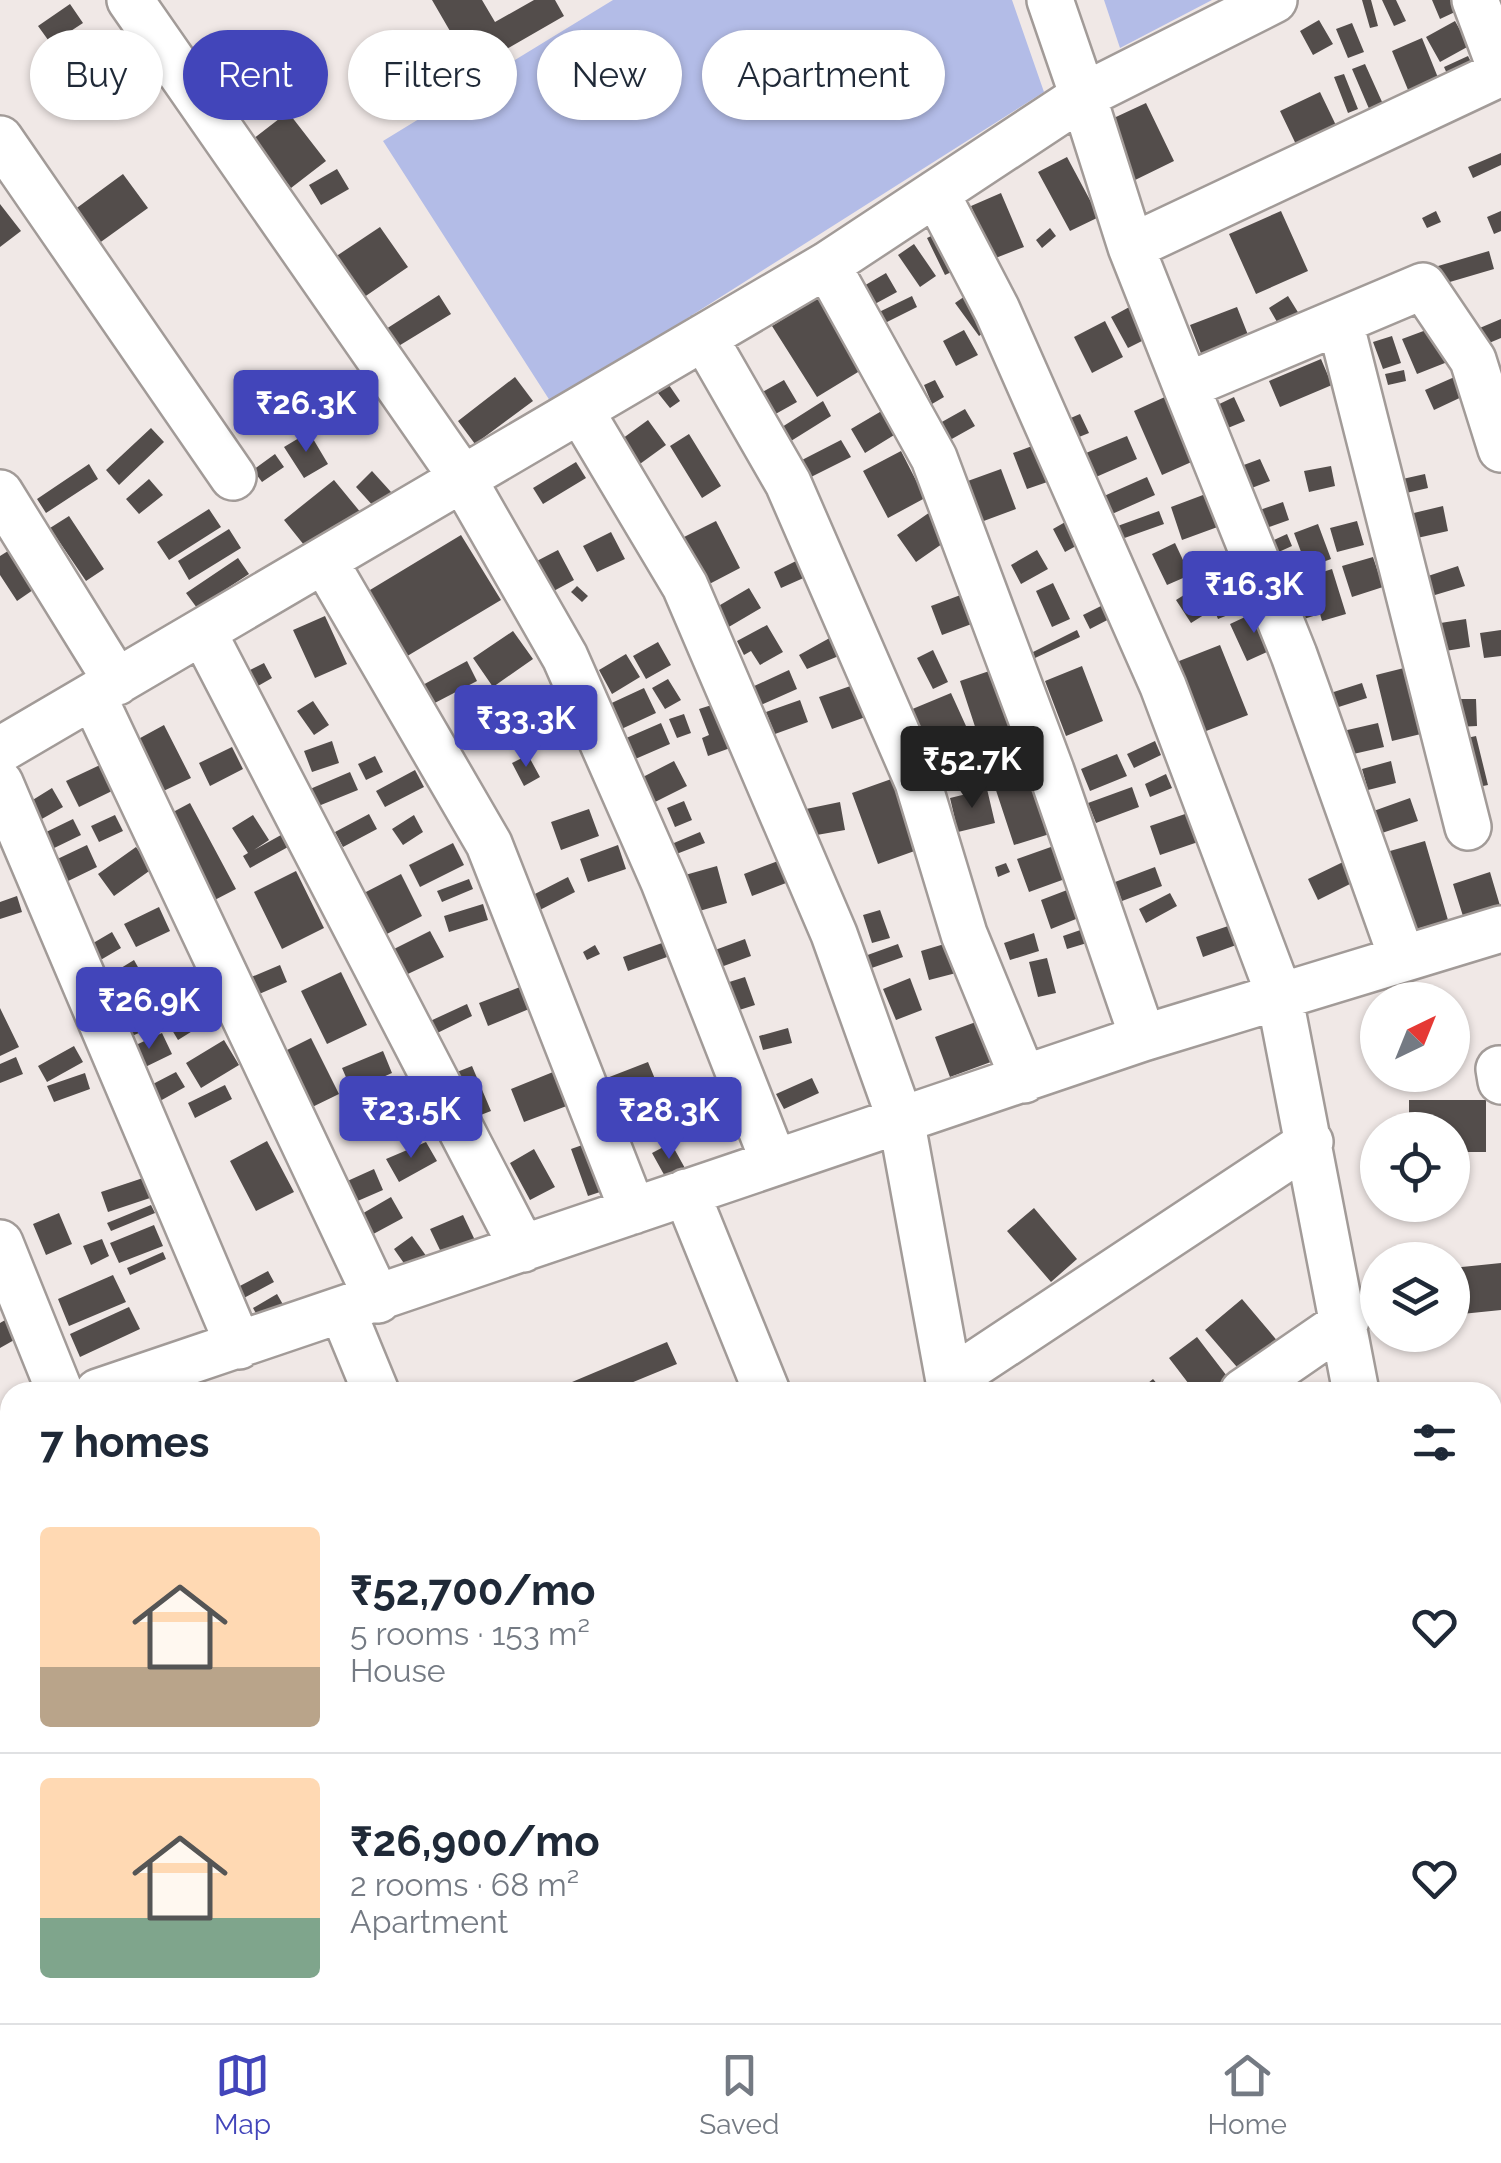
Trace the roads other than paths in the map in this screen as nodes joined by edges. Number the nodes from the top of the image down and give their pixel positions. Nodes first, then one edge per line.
1 (130, 0) edge
2 (1050, 0) edge
3 (1274, 0) edge
4 (1476, 0) edge
5 (1501, 71) edge
6 (1083, 96) junction
7 (0, 139) edge
8 (936, 193) junction
9 (1131, 247) junction
10 (827, 265) junction
11 (1340, 322) junction
12 (704, 336) junction
13 (1186, 386) junction
14 (580, 410) junction
15 (1501, 450) edge
16 (233, 477) dead end
17 (463, 478) junction
18 (2, 501) edge
19 (324, 560) junction
20 (203, 632) junction
21 (105, 689) junction
22 (0, 750) edge
23 (0, 783) edge
24 (1468, 827) dead end
25 (1501, 928) edge
26 (1402, 958) junction
27 (1279, 994) junction
28 (1143, 1038) junction
29 (1024, 1080) junction
30 (902, 1124) junction
31 (1310, 1142) junction
32 (774, 1162) junction
33 (686, 1192) junction
34 (634, 1211) junction
35 (0, 1243) edge
36 (523, 1250) junction
37 (360, 1306) junction
38 (1346, 1321) junction
39 (239, 1346) junction
40 (56, 1382) edge
41 (129, 1382) edge
42 (374, 1382) edge
43 (763, 1382) edge
44 (952, 1382) edge
45 (960, 1382) edge
46 (1258, 1382) edge
47 (1355, 1382) edge

1 - 17 street
2 - 6 street
3 - 6 street
4 - 5 street
5 - 9 street
6 - 8 street
6 - 9 street
7 - 16 street
8 - 10 street
8 - 27 street
9 - 13 street
10 - 12 street
10 - 28 street
11 - 13 street
11 - 15 street
11 - 24 street
12 - 14 street
12 - 29 street
13 - 26 street
14 - 17 street
14 - 30 street
17 - 19 street
17 - 32 street
18 - 21 street
19 - 20 street
19 - 34 street
20 - 21 street
20 - 36 street
21 - 22 street
21 - 37 street
23 - 39 street
25 - 26 street
26 - 27 street
27 - 28 street
27 - 31 street
28 - 29 street
29 - 30 street
30 - 32 street
30 - 44 street
31 - 38 street
31 - 45 street
32 - 33 street
33 - 34 street
33 - 43 street
34 - 36 street
35 - 40 street
36 - 37 street
37 - 39 street
37 - 42 street
38 - 46 street
38 - 47 street
39 - 41 street

